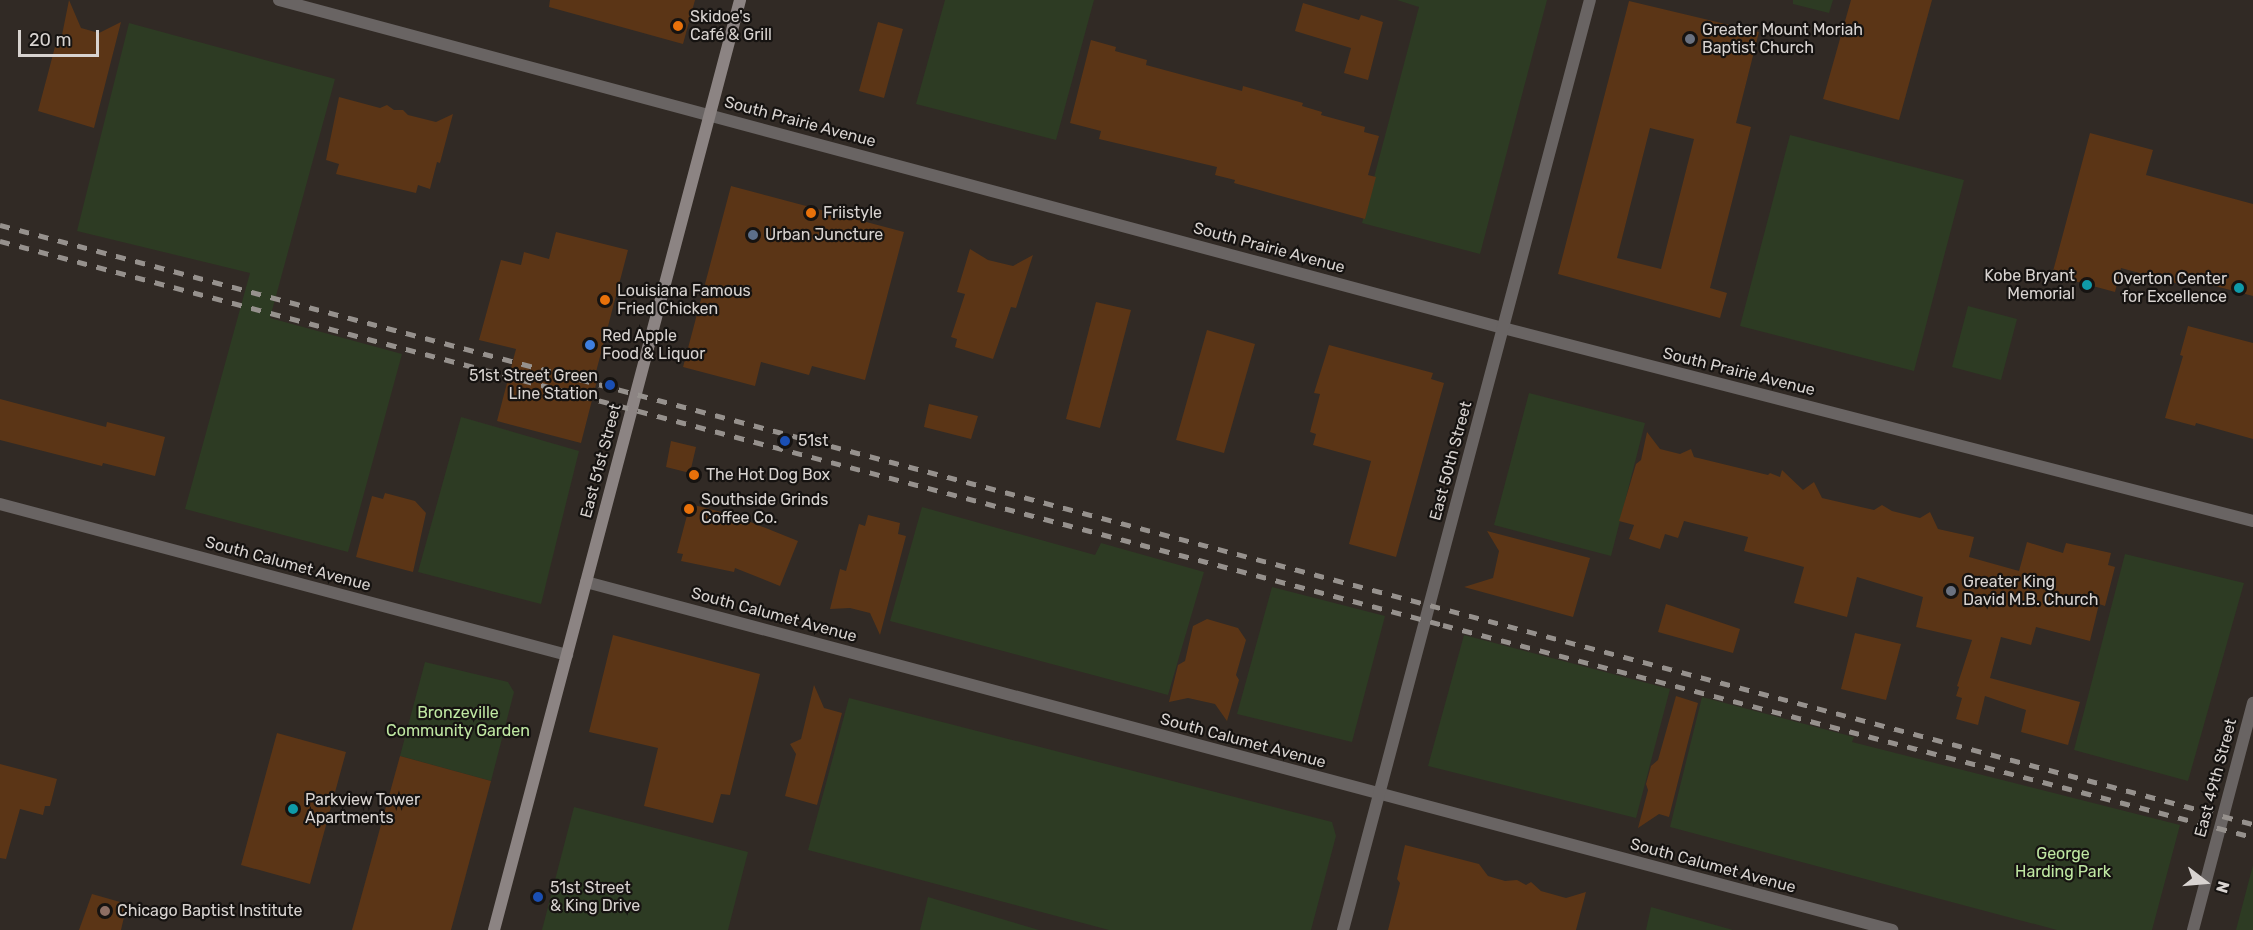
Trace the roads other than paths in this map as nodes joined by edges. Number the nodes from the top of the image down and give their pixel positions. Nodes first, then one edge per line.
1 (279, 0) edge
2 (740, 0) edge
3 (1590, 0) edge
4 (710, 115) junction
5 (1503, 328) junction
6 (0, 504) edge
7 (2253, 521) edge
8 (586, 582) junction
9 (567, 655) junction
10 (2253, 704) edge
11 (1379, 795) junction
12 (494, 930) edge
13 (1343, 930) edge
14 (1892, 930) edge
15 (2193, 930) edge

1 - 4 street, South Prairie Avenue
2 - 4 main road, East 51st Street
3 - 5 street, East 50th Street
4 - 5 street, South Prairie Avenue
4 - 8 main road, East 51st Street
5 - 7 street, South Prairie Avenue
5 - 11 street, East 50th Street
6 - 9 street, South Calumet Avenue
8 - 9 main road, East 51st Street
8 - 11 street, South Calumet Avenue
9 - 12 main road, East 51st Street
10 - 15 street, East 49th Street
11 - 13 street, East 50th Street
11 - 14 street, South Calumet Avenue

